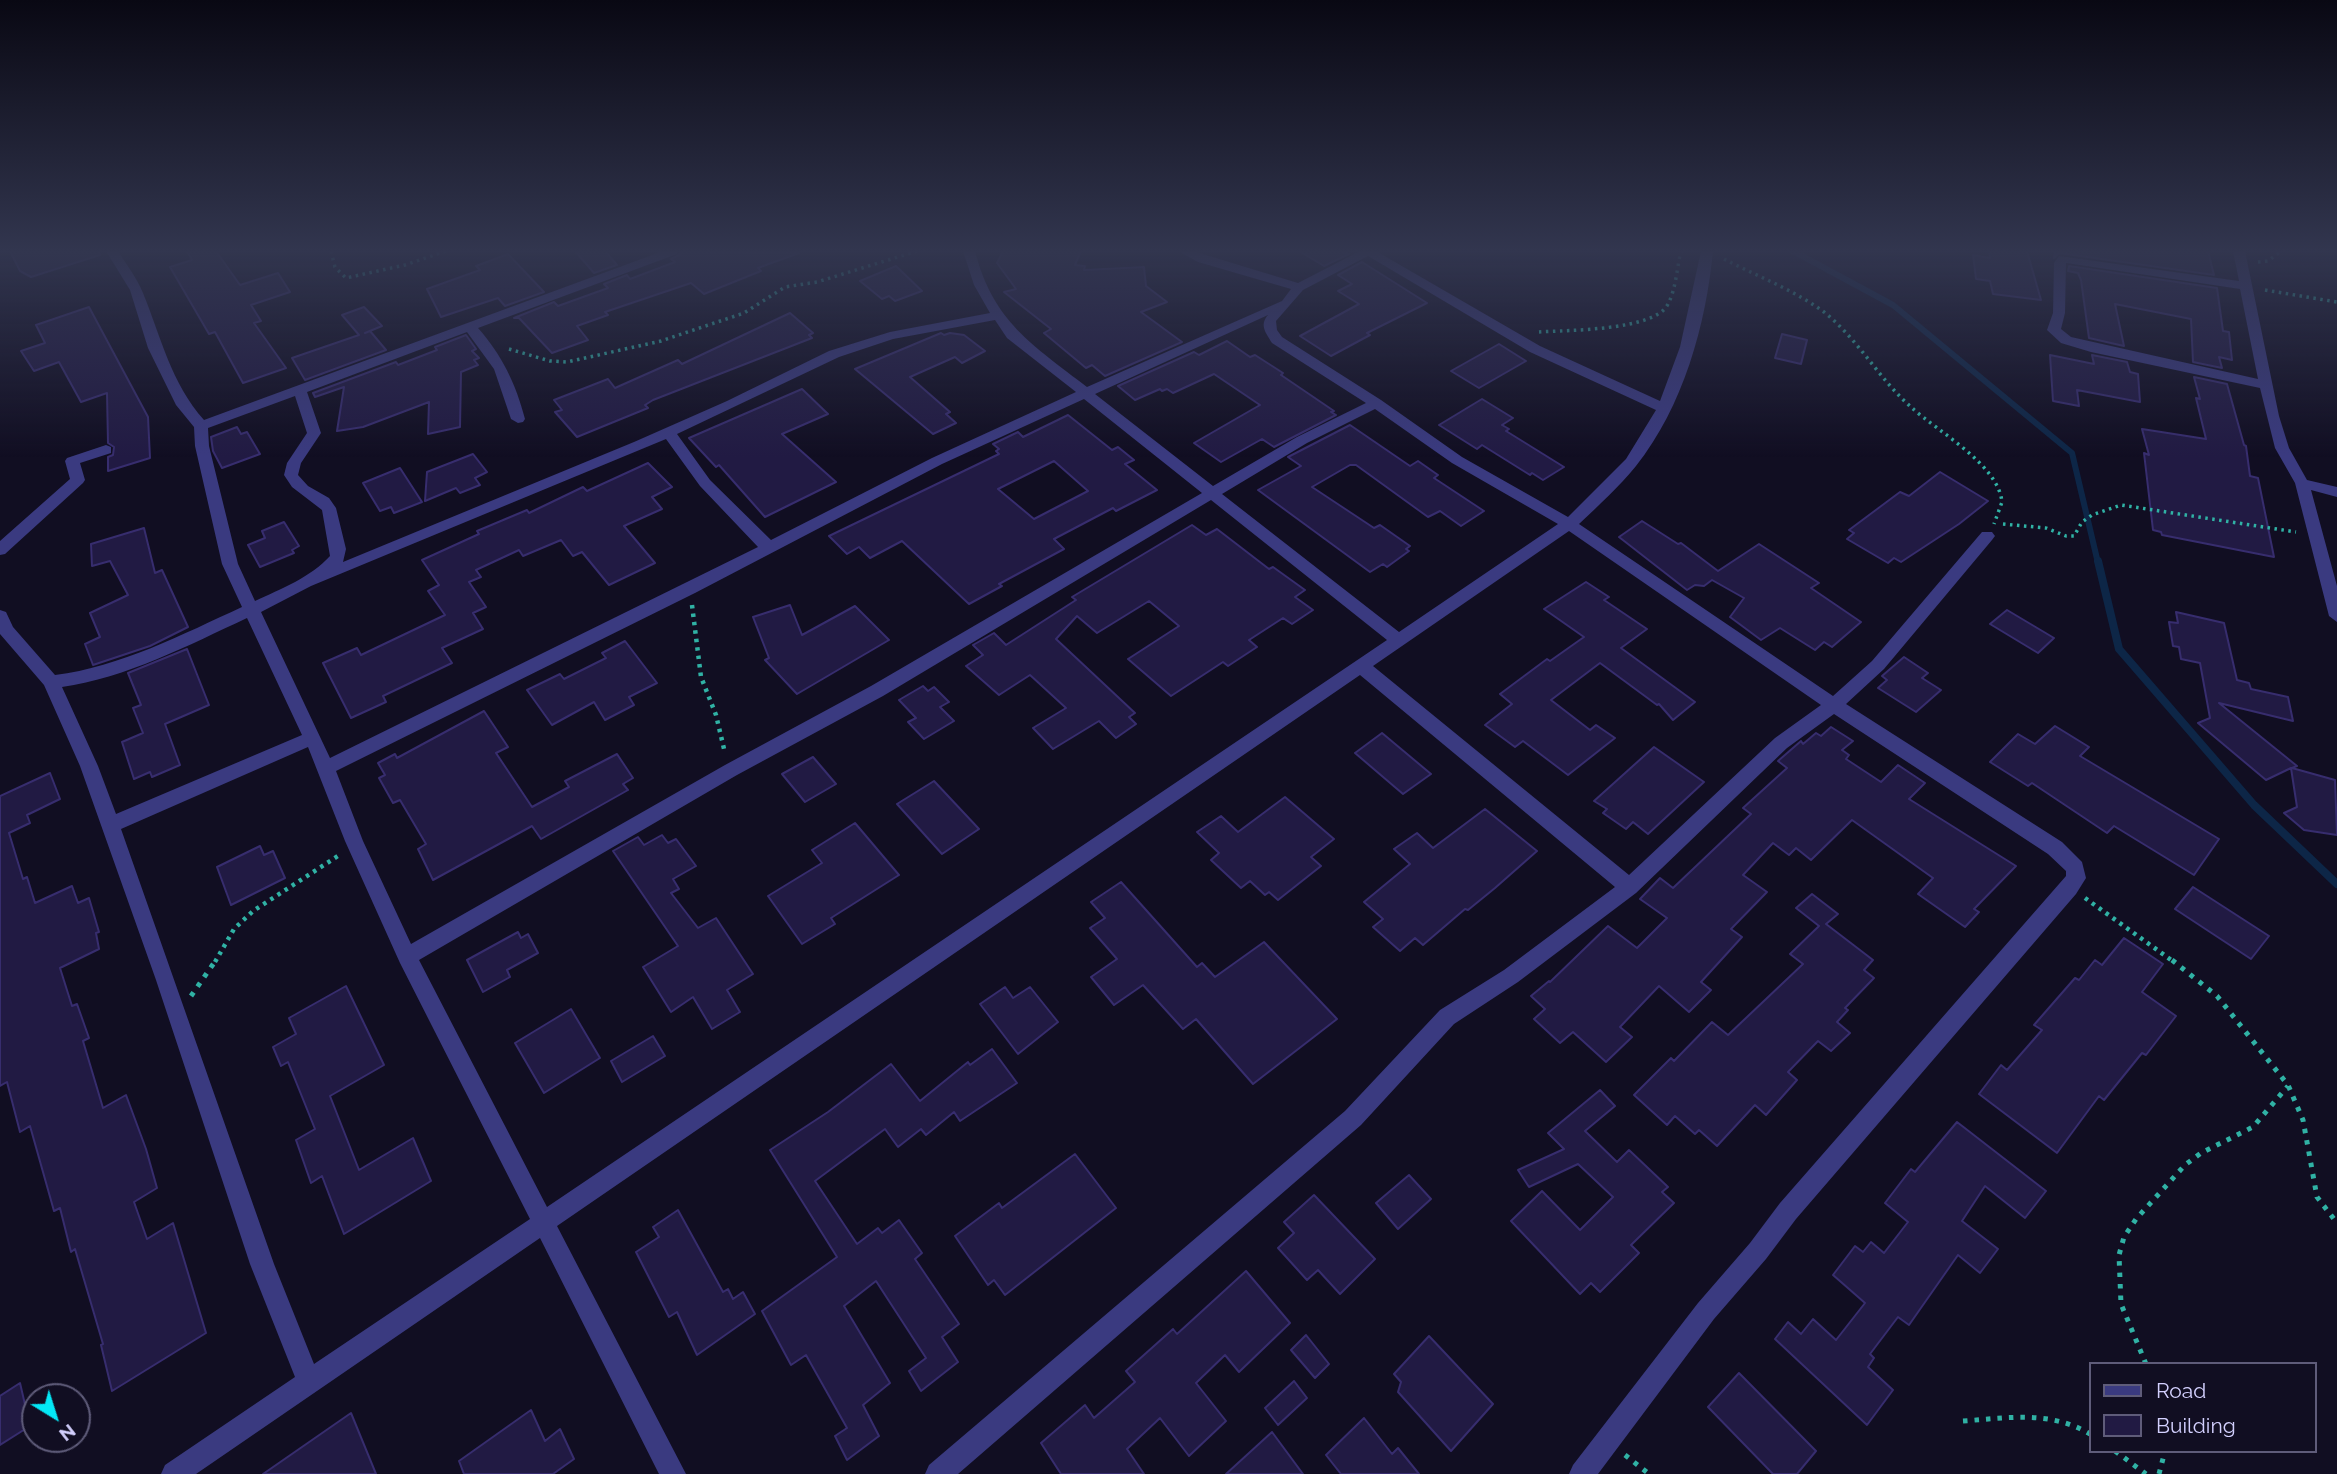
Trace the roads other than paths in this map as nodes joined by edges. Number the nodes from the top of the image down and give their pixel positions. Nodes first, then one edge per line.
1 (147, 320) edge
2 (489, 320) edge
3 (977, 320) edge
4 (1000, 320) edge
5 (1239, 320) edge
6 (1270, 320) edge
7 (1485, 320) edge
8 (1695, 320) edge
9 (2057, 320) edge
10 (2252, 320) edge
11 (470, 327) junction
12 (2265, 385) junction
13 (299, 389) junction
14 (1084, 394) junction
15 (1376, 403) junction
16 (1663, 408) junction
17 (518, 419) dead end
18 (201, 426) junction
19 (668, 432) junction
20 (106, 450) dead end
21 (2302, 483) junction
22 (1212, 492) junction
23 (2337, 492) edge
24 (1569, 524) junction
25 (1991, 530) road end
26 (768, 547) junction
27 (0, 550) edge
28 (312, 581) junction
29 (251, 609) junction
30 (2337, 616) edge
31 (2, 627) edge
32 (1399, 641) junction
33 (1361, 666) junction
34 (51, 682) junction
35 (1835, 704) junction
36 (312, 738) junction
37 (326, 768) junction
38 (110, 825) junction
39 (1629, 887) junction
40 (407, 957) junction
41 (543, 1224) junction
42 (309, 1382) junction
43 (174, 1474) edge
44 (673, 1474) edge
45 (938, 1474) edge
46 (1582, 1474) edge

1 - 18 street
2 - 11 street
3 - 19 street
4 - 14 street
5 - 14 street
6 - 15 street
7 - 16 street
8 - 16 street
9 - 12 street
10 - 12 street
11 - 13 street
11 - 17 street
12 - 21 street
13 - 18 street
13 - 28 street
14 - 22 street
14 - 26 street
15 - 22 street
15 - 24 street
16 - 24 street
18 - 29 street
19 - 26 street
19 - 28 street
20 - 27 street
21 - 23 street
21 - 30 street
22 - 32 street
22 - 40 street
24 - 32 street
24 - 35 street
25 - 35 street
26 - 37 street
28 - 29 street
29 - 34 street
29 - 36 street
31 - 34 street
32 - 33 street
33 - 39 street
33 - 41 street
34 - 38 street
35 - 39 street
35 - 46 street
36 - 37 street
36 - 38 street
37 - 40 street
38 - 42 street
39 - 45 street
40 - 41 street
41 - 42 street
41 - 44 street
42 - 43 street

